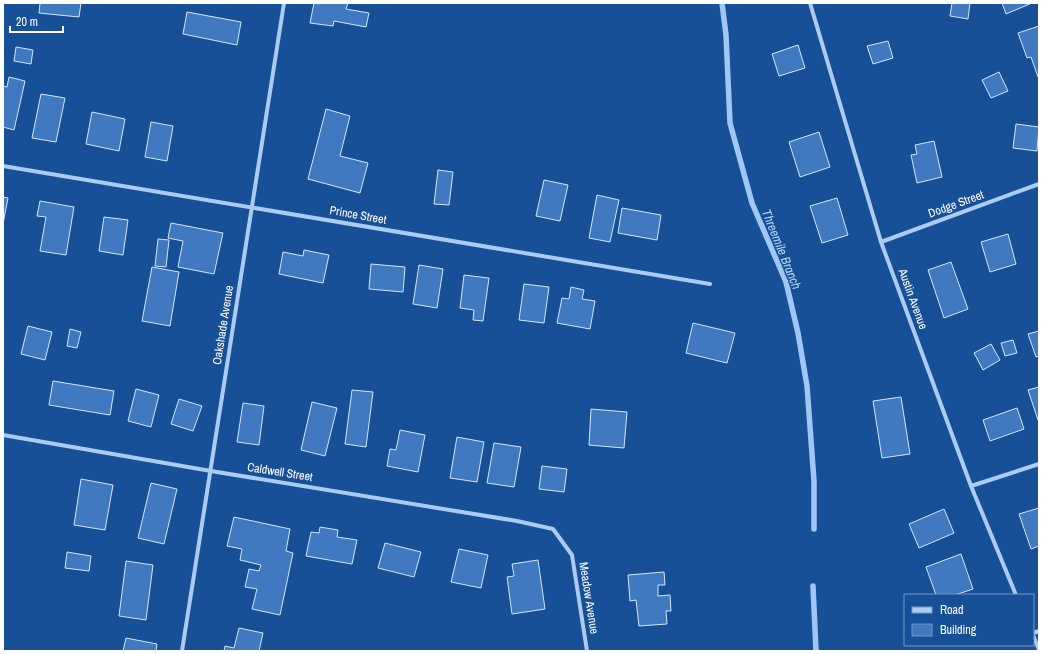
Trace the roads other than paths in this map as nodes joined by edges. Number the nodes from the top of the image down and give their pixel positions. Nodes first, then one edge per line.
1 (284, 3) edge
2 (810, 3) edge
3 (3, 166) edge
4 (1039, 184) edge
5 (252, 207) junction
6 (881, 242) junction
7 (710, 284) dead end
8 (3, 435) edge
9 (1039, 464) edge
10 (210, 471) junction
11 (971, 486) junction
12 (553, 529) joint
13 (1016, 594) edge
14 (1034, 637) edge
15 (1039, 650) edge
16 (182, 651) edge
17 (587, 651) edge

1 - 5 street, Oakshade Avenue
2 - 6 street, Austin Avenue
3 - 5 street, Prince Street
4 - 6 street, Dodge Street
5 - 7 street, Prince Street
5 - 10 street, Oakshade Avenue
6 - 11 street, Austin Avenue
8 - 10 street, Caldwell Street
9 - 11 street
10 - 12 street, Caldwell Street
10 - 16 street, Oakshade Avenue
11 - 13 street, Austin Avenue
12 - 17 street, Meadow Avenue
14 - 15 street

